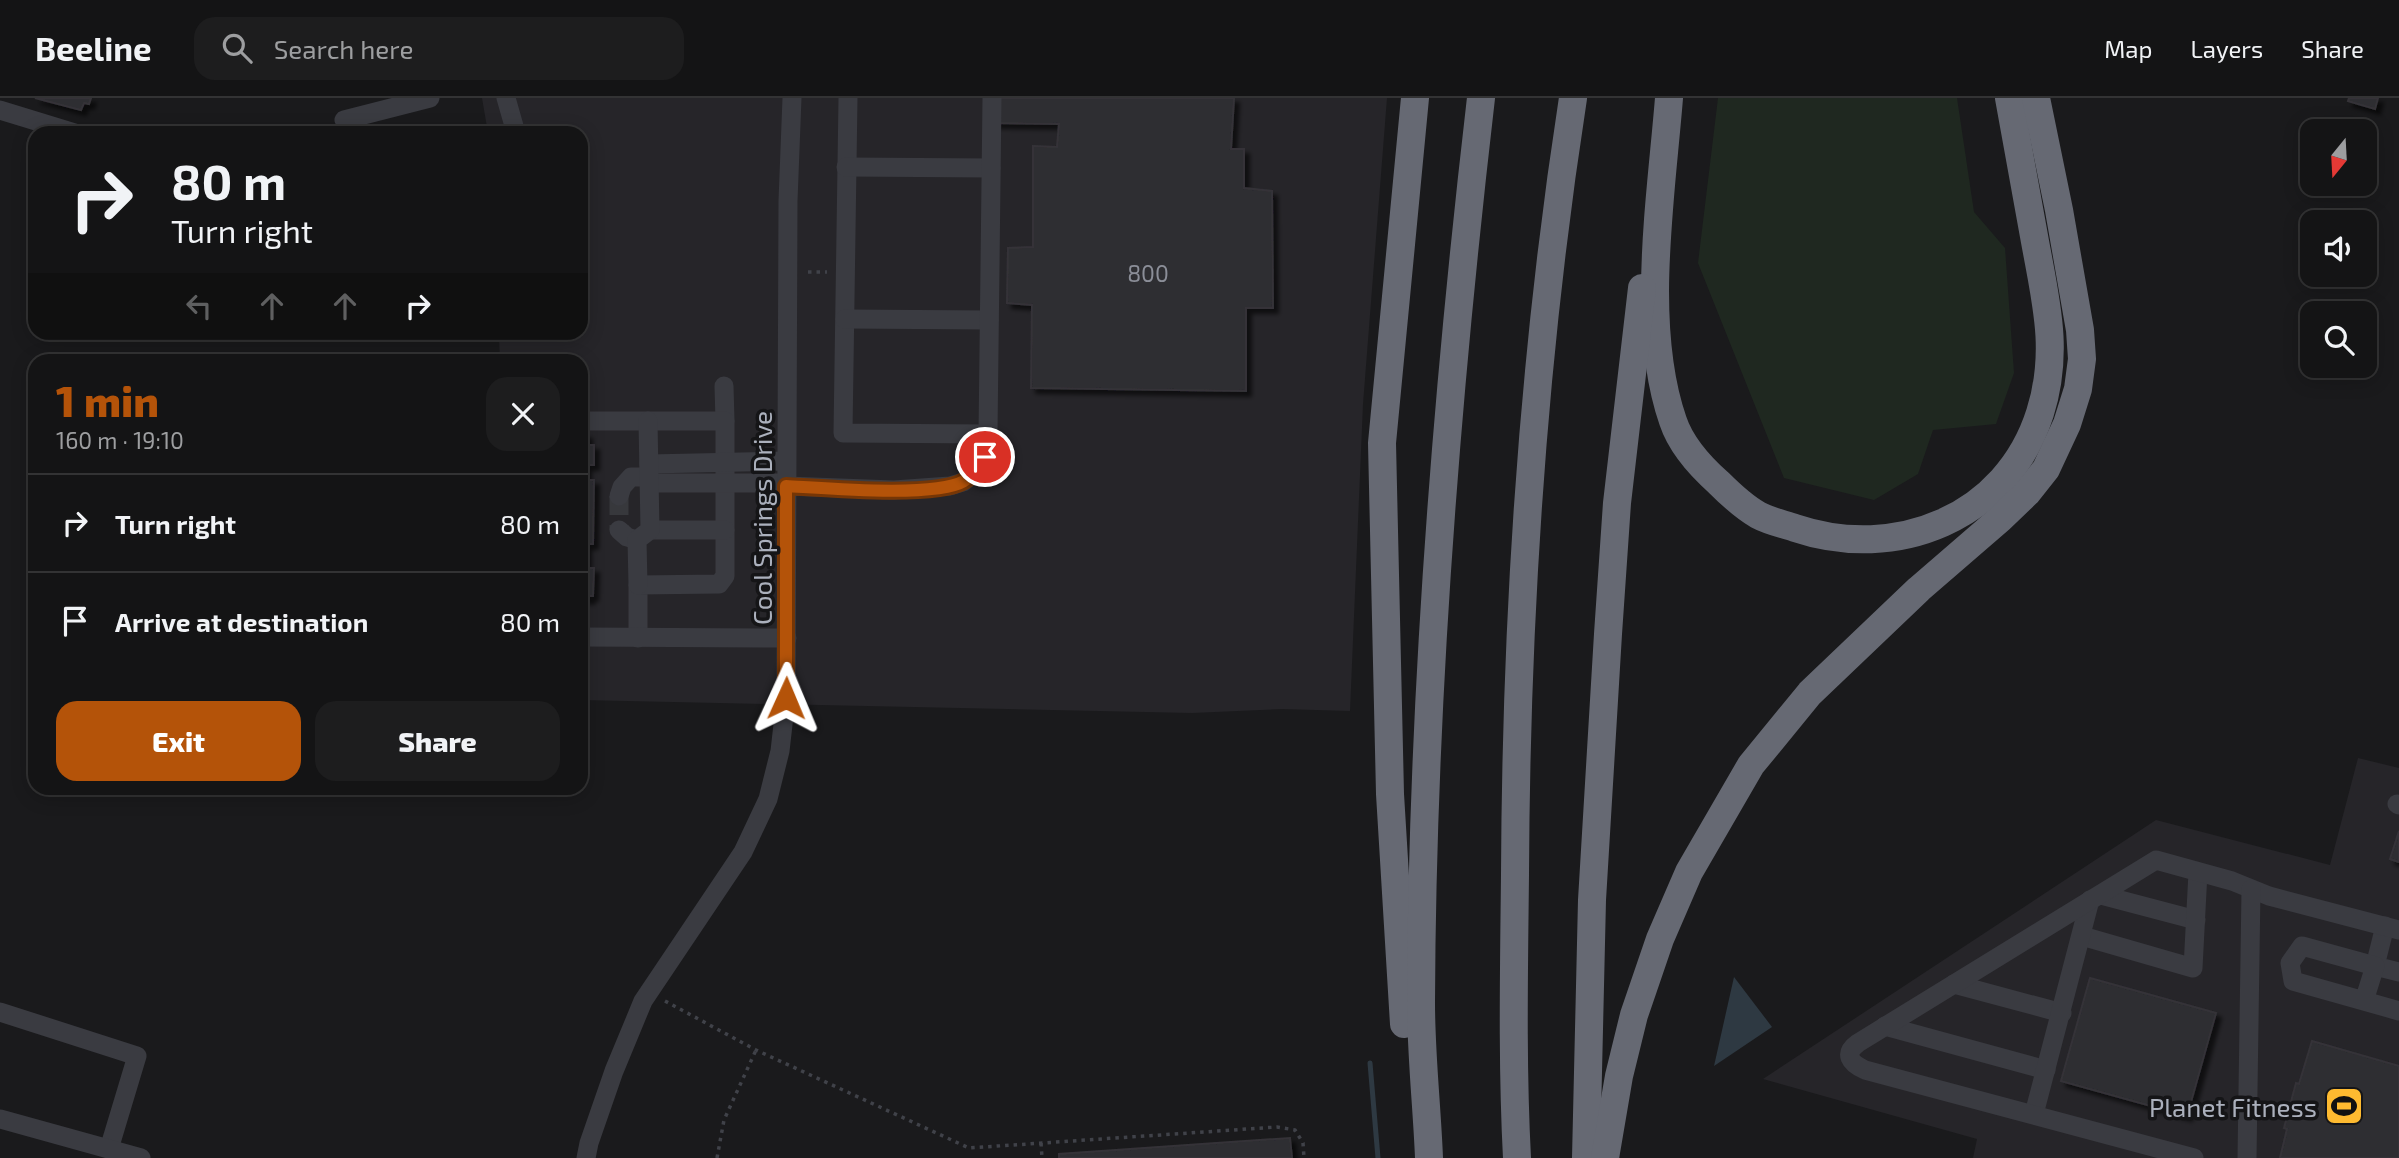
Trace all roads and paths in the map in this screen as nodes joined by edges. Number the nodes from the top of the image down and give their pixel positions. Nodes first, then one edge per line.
1 (430, 98) edge
2 (506, 98) edge
3 (776, 98) edge
4 (792, 98) edge
5 (848, 98) edge
6 (992, 98) edge
7 (1415, 98) edge
8 (1481, 98) edge
9 (1573, 98) edge
10 (1668, 98) edge
11 (2009, 98) edge
12 (2036, 98) edge
13 (0, 110) edge
14 (344, 120) dead end
15 (52, 126) edge
16 (514, 126) edge
17 (790, 143) junction
18 (846, 167) junction
19 (992, 168) junction
20 (808, 272) dead end
21 (833, 272) dead end
22 (845, 319) junction
23 (989, 320) junction
24 (724, 386) dead end
25 (588, 421) edge
26 (648, 421) junction
27 (724, 421) junction
28 (988, 434) junction
29 (786, 461) junction
30 (725, 473) junction
31 (649, 475) junction
32 (786, 484) junction
33 (619, 496) dead end
34 (619, 530) dead end
35 (725, 530) junction
36 (643, 535) junction
37 (638, 585) junction
38 (588, 637) edge
39 (638, 638) junction
40 (787, 638) junction
41 (2198, 872) junction
42 (2251, 889) junction
43 (2095, 897) junction
44 (2196, 920) junction
45 (2392, 928) edge
46 (2082, 936) junction
47 (2375, 966) junction
48 (2399, 972) edge
49 (1954, 984) junction
50 (649, 993) junction
51 (2364, 1001) junction
52 (2399, 1011) edge
53 (0, 1012) edge
54 (2062, 1013) junction
55 (1885, 1026) junction
56 (755, 1050) junction
57 (2046, 1070) junction
58 (2034, 1114) junction
59 (0, 1119) edge
60 (1041, 1143) junction
61 (109, 1149) junction
62 (584, 1153) edge
63 (141, 1158) edge
64 (717, 1158) edge
65 (1042, 1158) edge
66 (1304, 1158) edge
67 (1413, 1158) edge
68 (1429, 1158) edge
69 (1517, 1158) edge
70 (1586, 1158) edge
71 (1605, 1158) edge
72 (2194, 1158) edge
73 (2247, 1158) edge

1 - 14 street
2 - 16 street
3 - 17 street
4 - 17 street, Cool Springs Drive
5 - 18 street
6 - 19 street
7 - 67 highway
8 - 68 highway
9 - 69 highway
10 - 11 highway
10 - 70 highway
12 - 71 highway
13 - 15 street
17 - 29 street, Cool Springs Drive
18 - 19 street
18 - 22 street
19 - 23 street
20 - 21 path
22 - 23 street
22 - 28 street
23 - 28 street
24 - 27 street
25 - 26 street
26 - 27 street
26 - 31 street
27 - 30 street
28 - 32 street
29 - 30 street
29 - 32 street, Cool Springs Drive
30 - 31 street
30 - 32 street
30 - 35 street
31 - 33 street
31 - 36 street
32 - 40 street, Cool Springs Drive
34 - 36 street
35 - 36 street
35 - 37 street
36 - 37 street
37 - 39 street
38 - 39 street
39 - 40 street
40 - 50 street, Cool Springs Drive
41 - 42 street
41 - 43 street
41 - 44 street
42 - 45 street
42 - 73 street
43 - 44 street
43 - 46 street
43 - 49 street
44 - 46 street
45 - 47 street
46 - 54 street
47 - 48 street
47 - 51 street
47 - 51 street
49 - 54 street
49 - 55 street
50 - 56 path
50 - 62 street, Cool Springs Drive
51 - 52 street
53 - 61 street
54 - 57 street
55 - 57 street
55 - 58 street
56 - 60 path
56 - 64 path
57 - 58 street
58 - 72 street
59 - 61 street
60 - 65 path
60 - 66 path
61 - 63 street

